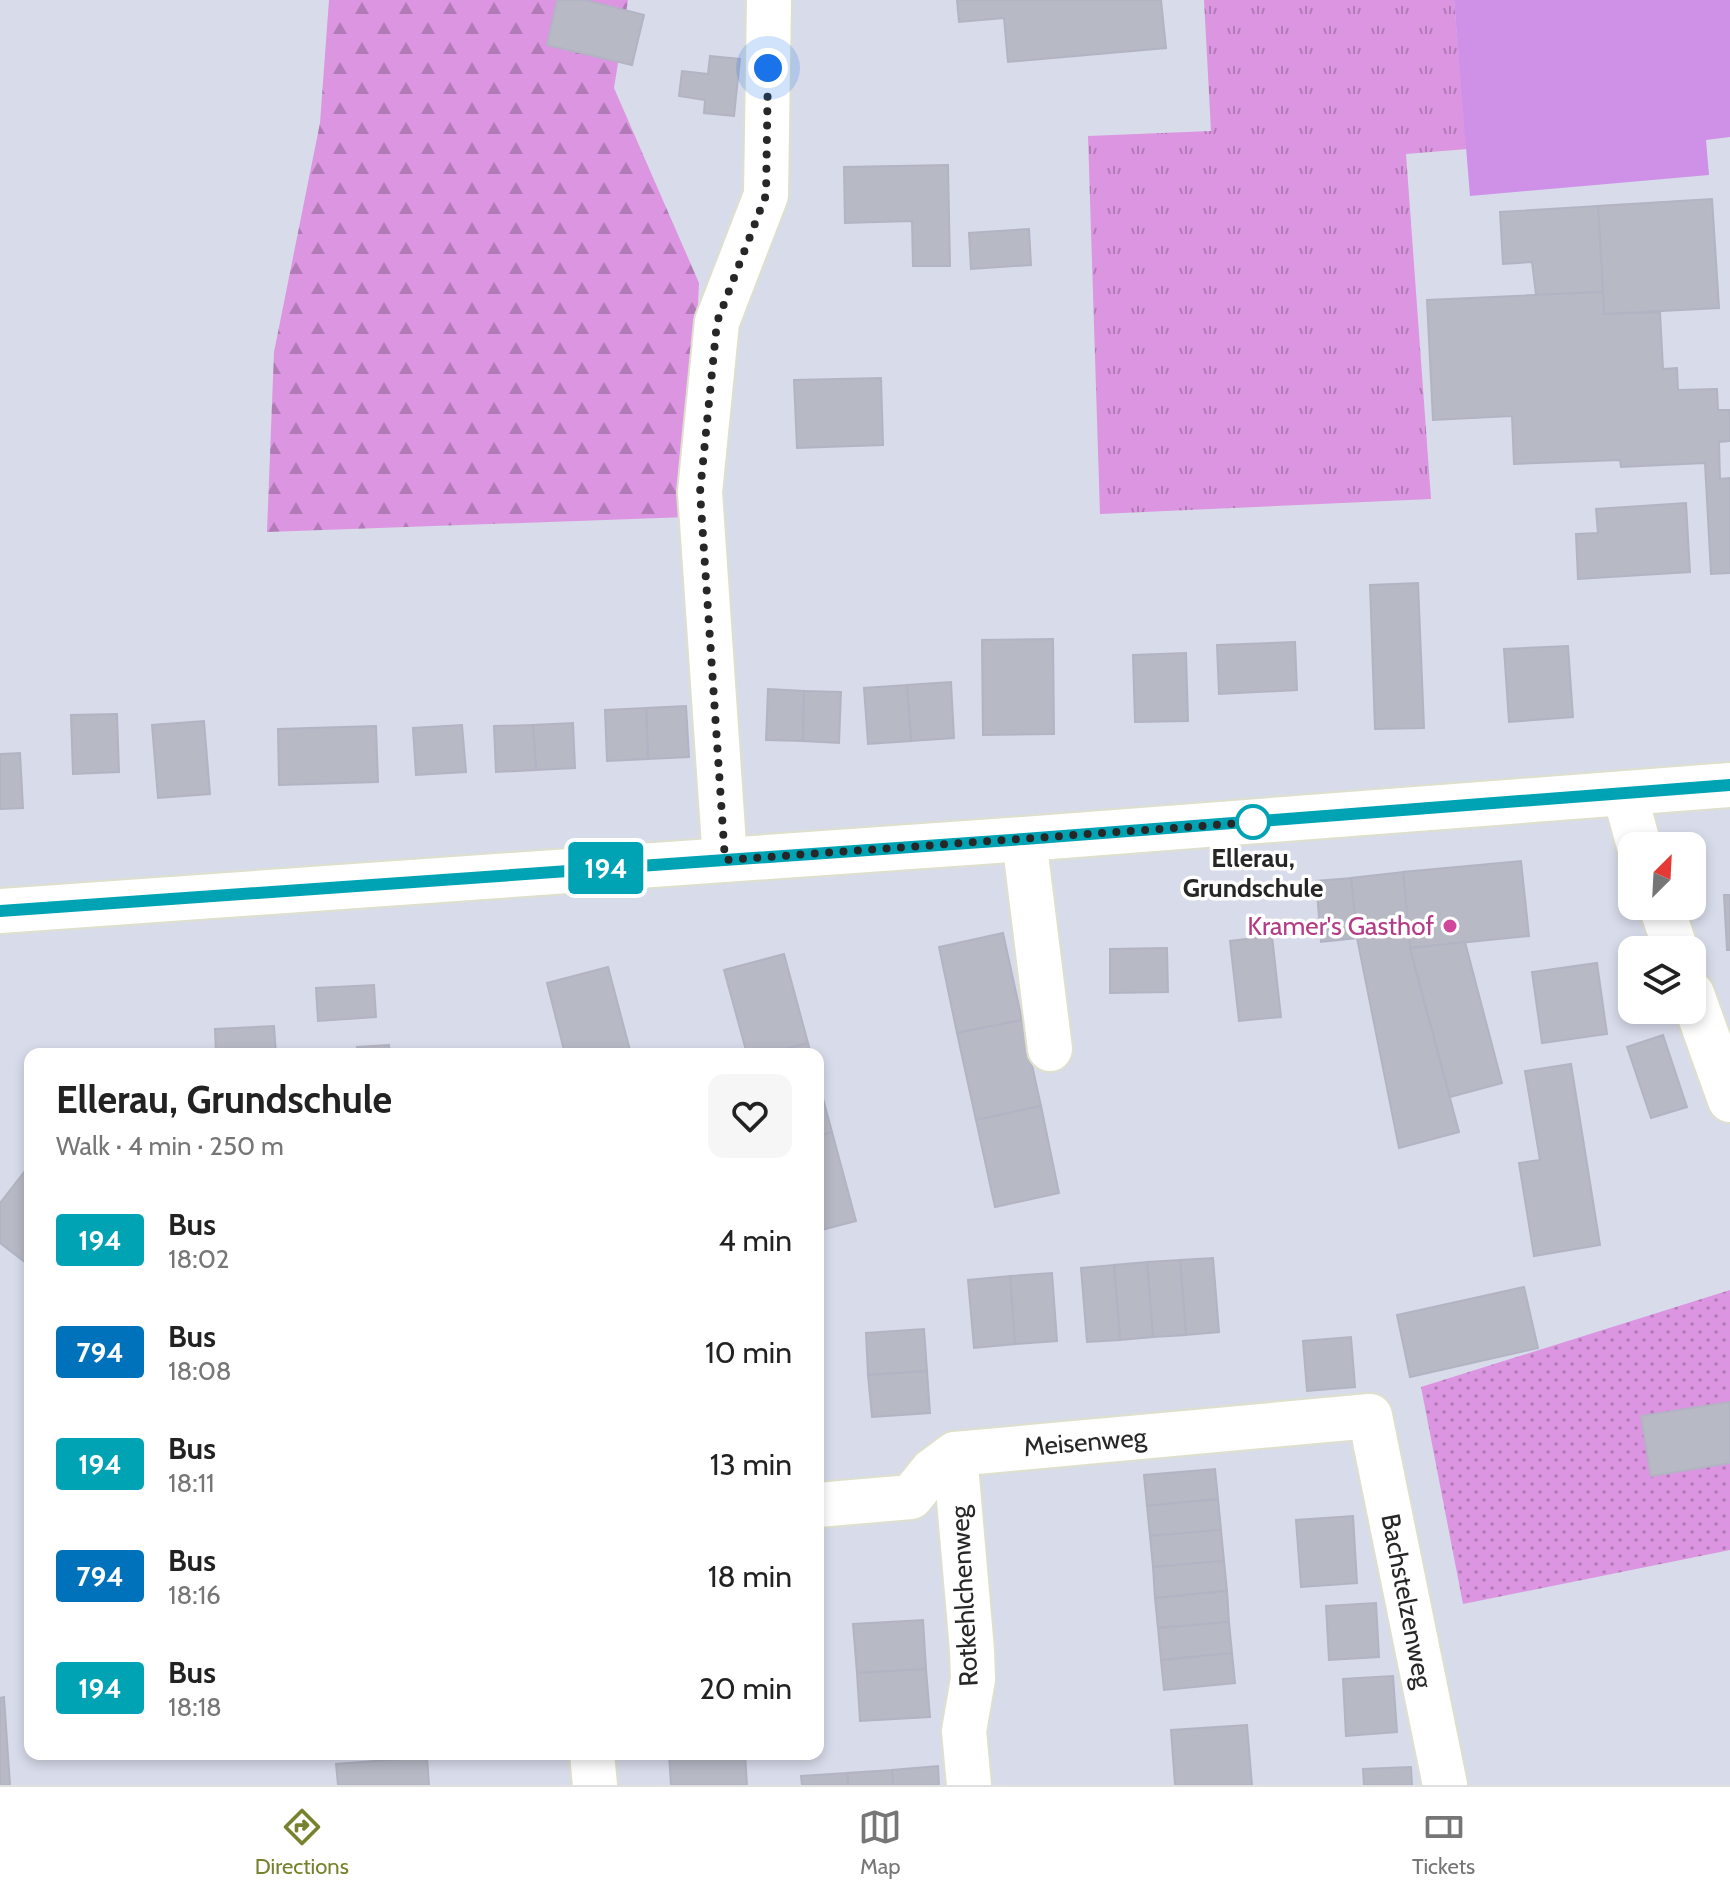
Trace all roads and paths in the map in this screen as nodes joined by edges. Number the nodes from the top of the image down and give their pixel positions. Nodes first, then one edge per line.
1 (763, 1) edge
2 (1730, 785) edge
3 (1625, 795) junction
4 (1635, 832) edge
5 (1024, 839) junction
6 (725, 860) junction
7 (0, 911) edge
8 (1703, 1024) edge
9 (1050, 1049) dead end
10 (1730, 1100) edge
11 (1370, 1416) joint
12 (955, 1454) junction
13 (824, 1504) edge
14 (593, 1760) edge
15 (595, 1785) edge
16 (969, 1785) edge
17 (1445, 1785) edge

1 - 6 street
2 - 3 street
3 - 4 street
3 - 5 street
5 - 6 street
5 - 9 street
6 - 7 street
8 - 10 street
11 - 12 street, Meisenweg
11 - 17 street, Bachstelzenweg
12 - 13 street
12 - 16 street, Rotkehlchenweg
14 - 15 street

